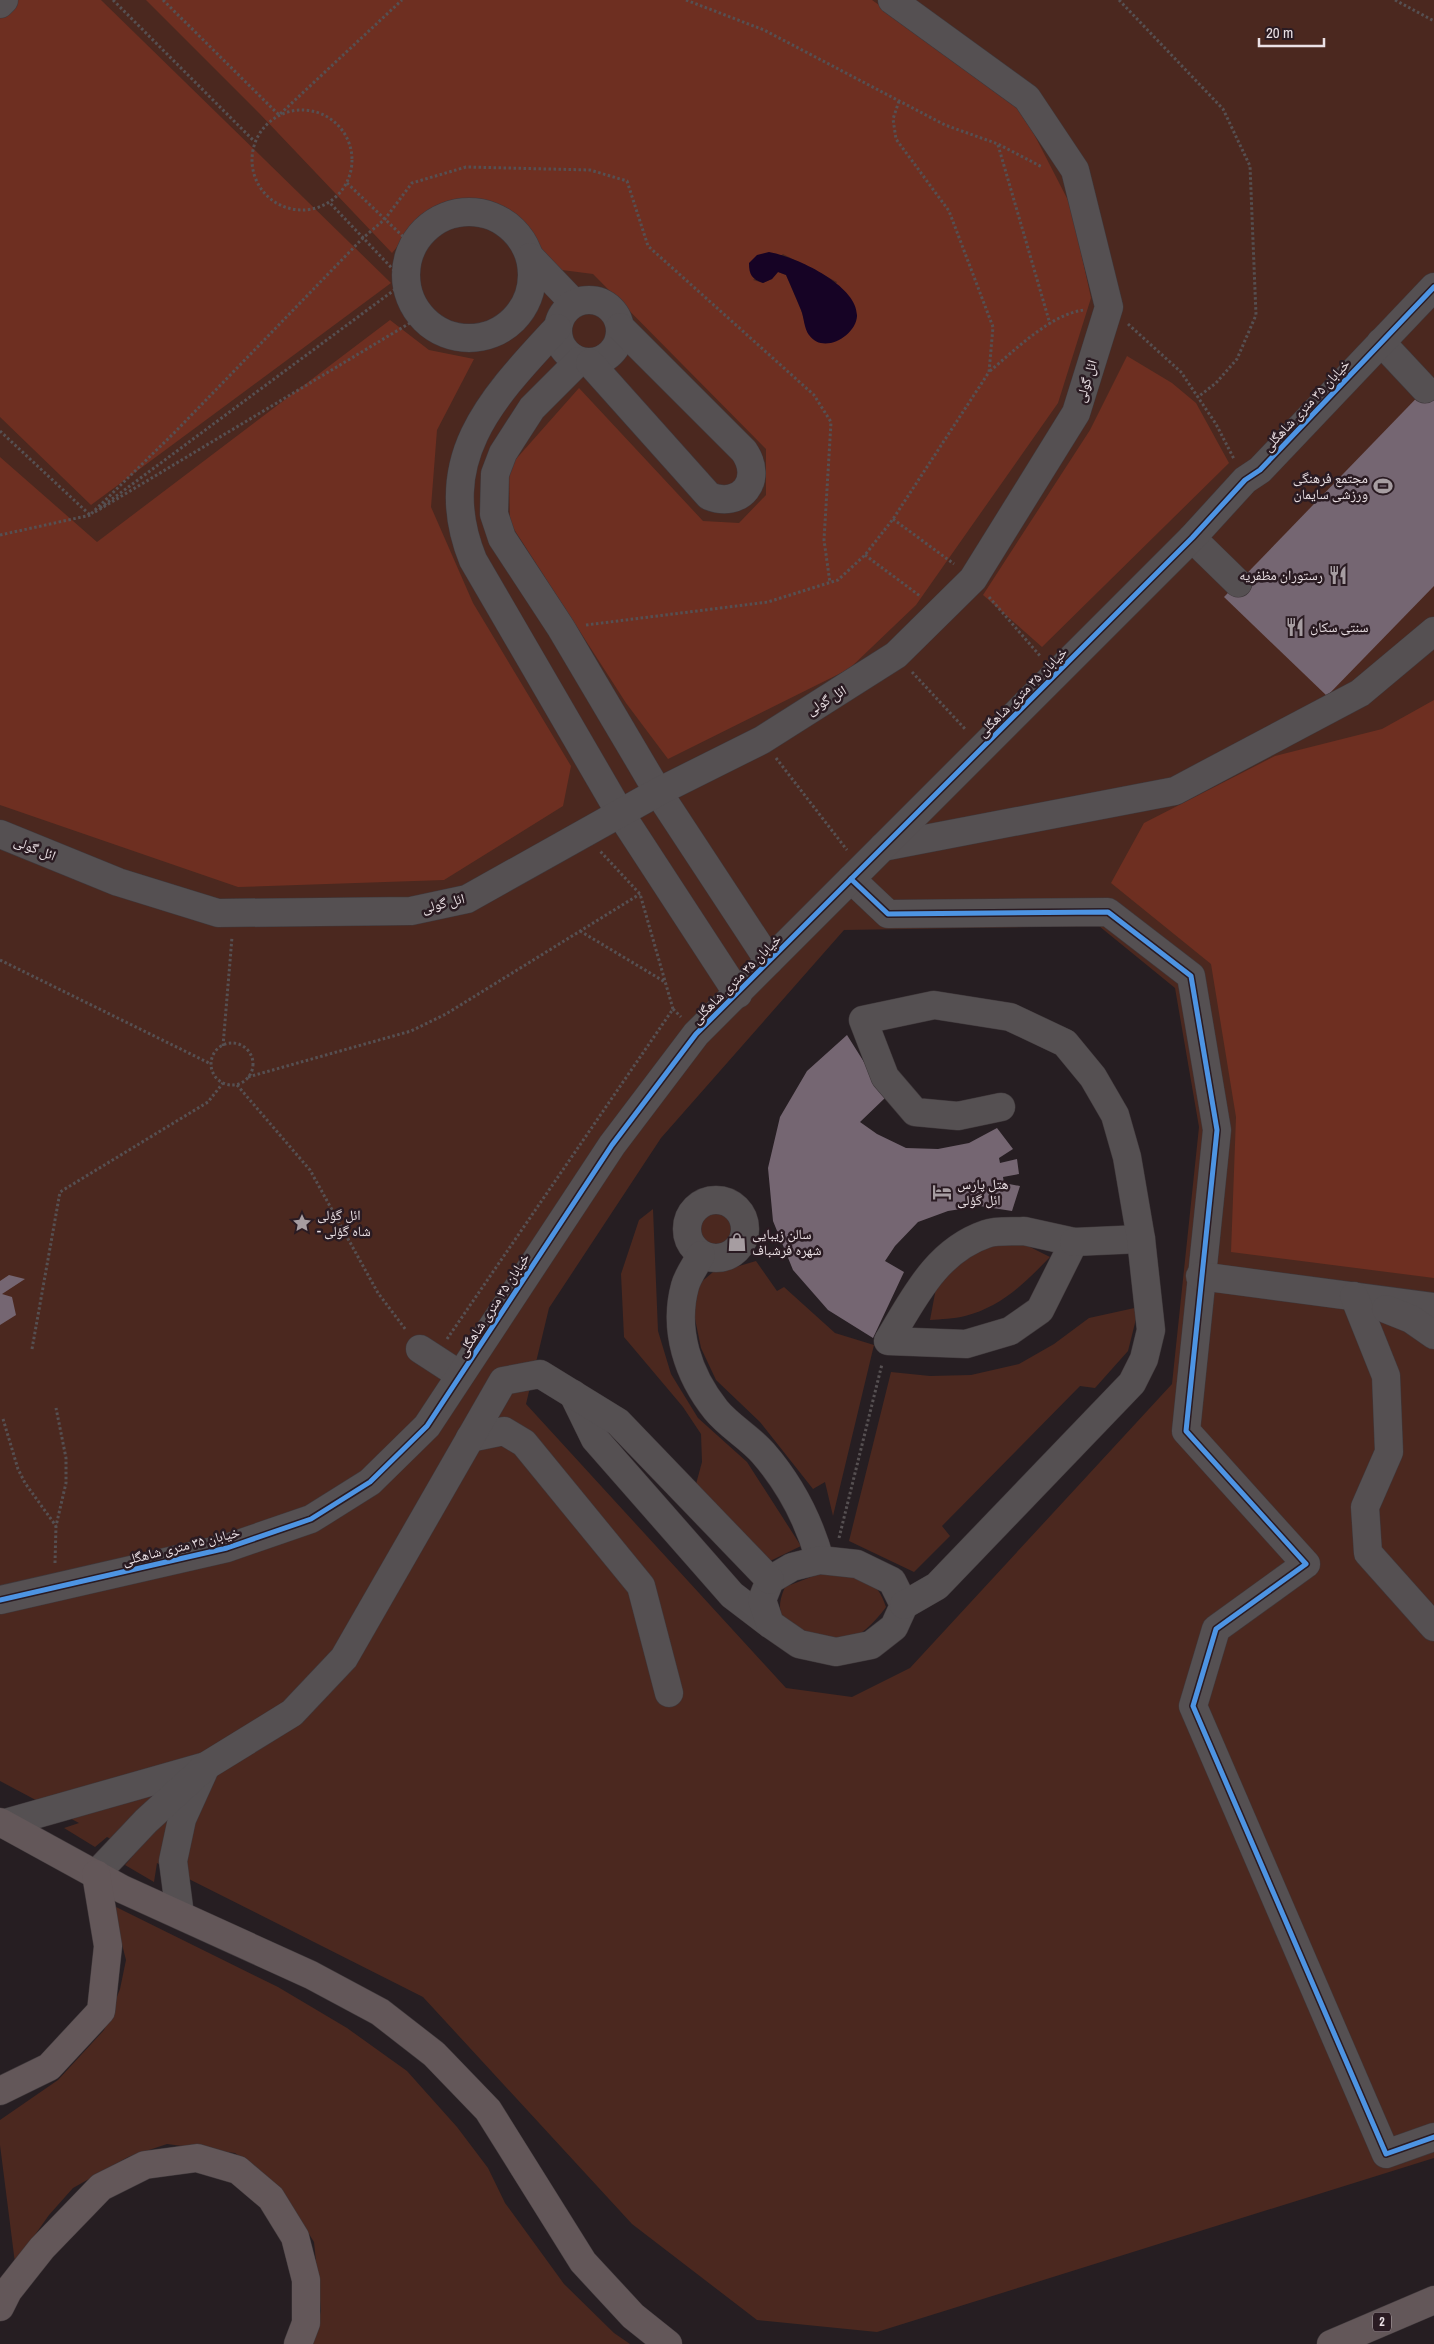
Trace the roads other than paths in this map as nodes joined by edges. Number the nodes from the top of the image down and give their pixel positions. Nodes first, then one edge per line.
1 (4, 0) edge
2 (892, 0) edge
3 (0, 4) edge
4 (530, 257) junction
5 (1434, 287) edge
6 (574, 303) junction
7 (509, 324) junction
8 (620, 327) junction
9 (557, 328) junction
10 (1382, 342) junction
11 (537, 350) junction
12 (584, 362) junction
13 (1425, 389) dead end
14 (1192, 538) junction
15 (1238, 582) dead end
16 (1434, 631) edge
17 (658, 792) junction
18 (620, 813) junction
19 (0, 834) edge
20 (883, 847) junction
21 (857, 874) junction
22 (769, 961) junction
23 (738, 994) junction
24 (1001, 1107) dead end
25 (1141, 1239) junction
26 (1074, 1242) junction
27 (701, 1255) dead end
28 (1200, 1276) junction
29 (1354, 1296) junction
30 (1434, 1307) edge
31 (1434, 1335) edge
32 (427, 1354) road end
33 (460, 1375) junction
34 (572, 1392) junction
35 (470, 1438) junction
36 (827, 1560) junction
37 (770, 1580) junction
38 (0, 1600) edge
39 (904, 1605) junction
40 (770, 1624) junction
41 (1434, 1627) edge
42 (669, 1693) dead end
43 (206, 1766) junction
44 (1, 1823) edge
45 (96, 1874) junction
46 (180, 1915) junction
47 (0, 2091) edge
48 (1434, 2137) edge
49 (1434, 2300) edge
50 (0, 2307) edge
51 (298, 2344) edge
52 (668, 2344) edge
53 (1331, 2344) edge

1 - 3 street
2 - 17 street, ائل گولی
4 - 6 street
4 - 7 street
4 - 7 street
5 - 10 street, خیابان ۳۵ متری شاهگلی
6 - 8 street
6 - 9 street
7 - 11 street
8 - 12 street
8 - 12 street
9 - 11 street
9 - 12 street
10 - 13 street
10 - 14 street, خیابان ۳۵ متری شاهگلی
11 - 18 street
12 - 17 street
14 - 15 street
14 - 20 street, خیابان ۳۵ متری شاهگلی
16 - 20 street
17 - 18 street, ائل گولی
17 - 22 street
18 - 19 street, ائل گولی
18 - 23 street
20 - 21 street, خیابان ۳۵ متری شاهگلی
21 - 22 street, خیابان ۳۵ متری شاهگلی
21 - 28 street
22 - 23 street, خیابان ۳۵ متری شاهگلی
23 - 33 street, خیابان ۳۵ متری شاهگلی
24 - 25 street
25 - 26 street
25 - 39 street
26 - 26 street
27 - 36 street
28 - 29 street
28 - 48 street
29 - 30 street
29 - 31 street
29 - 41 street
32 - 33 street
33 - 38 street, خیابان ۳۵ متری شاهگلی
34 - 35 street
34 - 37 street
34 - 40 street
35 - 42 street
35 - 43 street
36 - 37 street
36 - 39 street
37 - 40 street
39 - 40 street
43 - 44 street
43 - 45 street
43 - 46 street
44 - 45 highway
45 - 46 highway
45 - 47 highway
46 - 52 highway
49 - 53 highway, 2
50 - 51 highway

